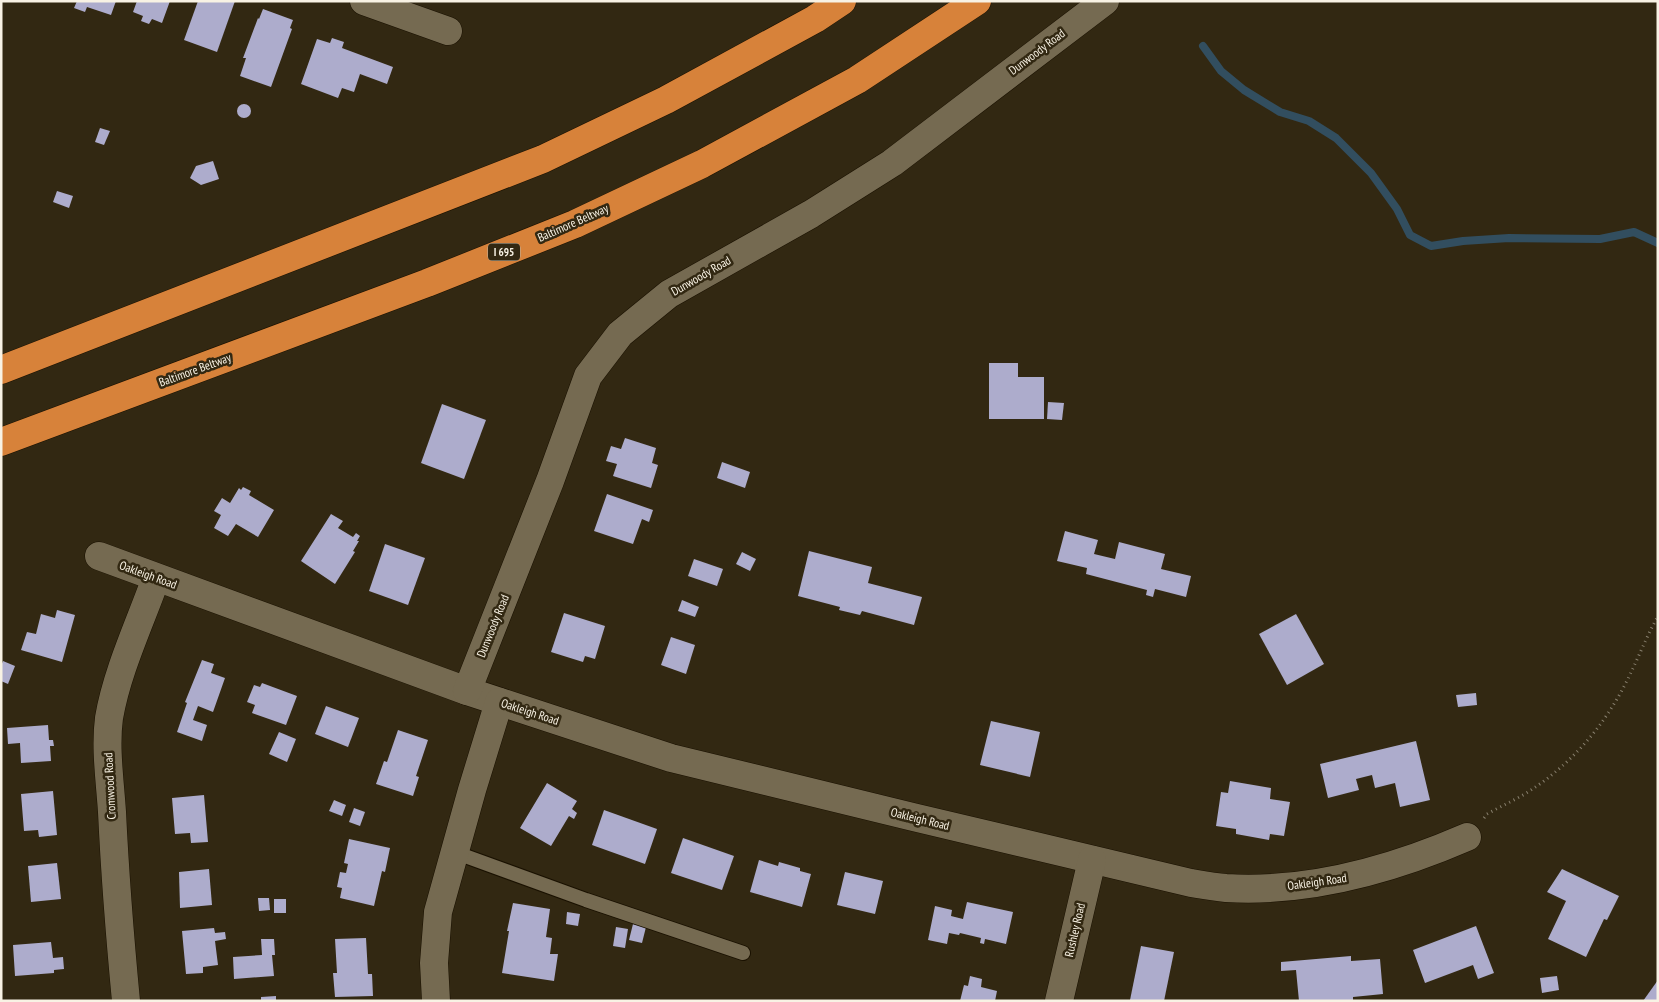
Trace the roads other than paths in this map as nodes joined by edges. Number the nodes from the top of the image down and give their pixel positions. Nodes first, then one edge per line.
1 (364, 1) edge
2 (842, 1) edge
3 (977, 1) edge
4 (1105, 1) edge
5 (448, 31) dead end
6 (1, 370) edge
7 (1, 442) edge
8 (99, 556) dead end
9 (156, 578) junction
10 (467, 691) junction
11 (499, 702) junction
12 (1467, 837) road end
13 (454, 852) junction
14 (1092, 860) junction
15 (743, 953) dead end
16 (126, 1001) edge
17 (436, 1001) edge
18 (1059, 1001) edge

1 - 5 street
2 - 6 highway
3 - 7 highway, Baltimore Beltway / I 695
4 - 10 street, Dunwoody Road
8 - 9 street, Oakleigh Road
9 - 10 street, Oakleigh Road
9 - 16 street, Cromwood Road
10 - 11 street, Oakleigh Road
11 - 13 street
11 - 14 street, Oakleigh Road
12 - 14 street, Oakleigh Road
13 - 15 lane
13 - 17 street
14 - 18 street, Rushley Road

